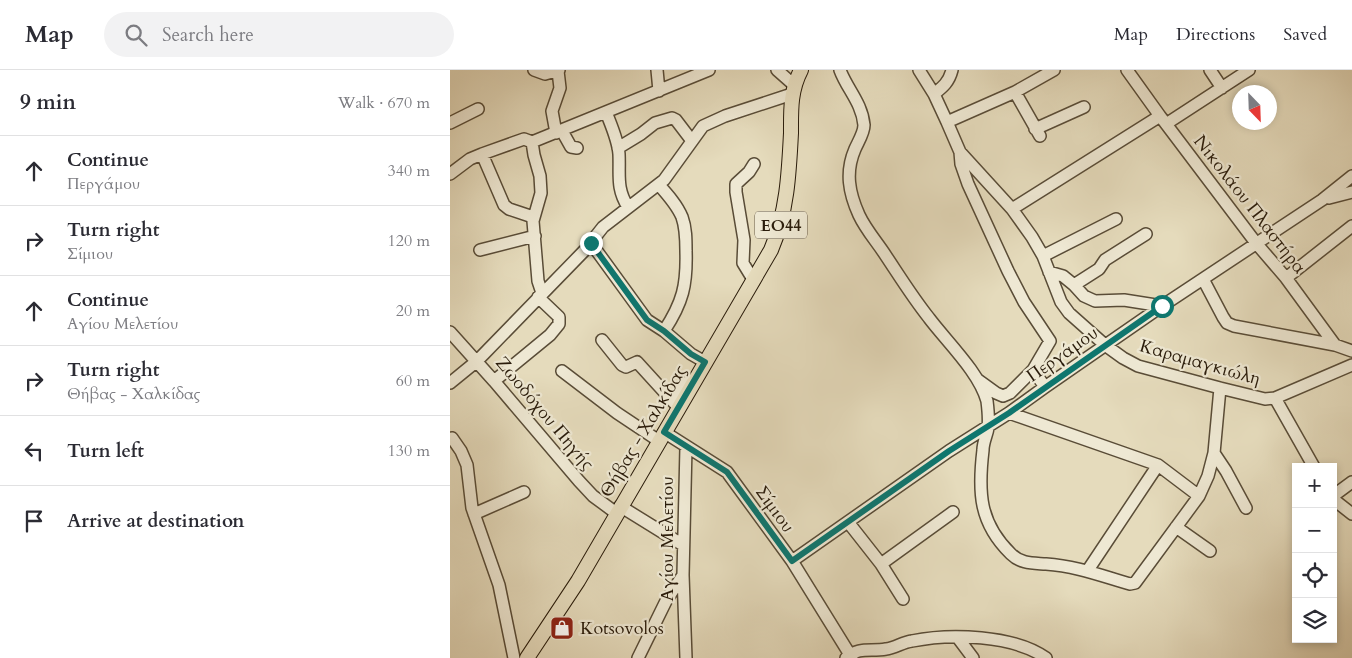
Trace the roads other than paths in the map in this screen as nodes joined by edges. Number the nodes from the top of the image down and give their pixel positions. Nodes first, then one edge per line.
1 (534, 70) edge
2 (559, 70) edge
3 (657, 70) edge
4 (709, 70) edge
5 (777, 70) edge
6 (801, 70) edge
7 (840, 70) edge
8 (919, 70) edge
9 (963, 70) edge
10 (1054, 70) edge
11 (1127, 70) edge
12 (1210, 70) edge
13 (1250, 70) edge
14 (951, 74) edge
15 (1222, 88) junction
16 (793, 90) junction
17 (659, 91) junction
18 (1014, 92) junction
19 (934, 94) junction
20 (1084, 107) dead end
21 (478, 109) dead end
22 (606, 112) junction
23 (1163, 120) junction
24 (947, 122) junction
25 (450, 123) edge
26 (559, 132) junction
27 (692, 141) junction
28 (532, 142) junction
29 (577, 148) dead end
30 (618, 148) junction
31 (960, 152) junction
32 (482, 154) junction
33 (754, 164) dead end
34 (450, 174) edge
35 (1352, 176) edge
36 (659, 185) junction
37 (1352, 192) edge
38 (1322, 200) junction
39 (628, 207) junction
40 (1012, 209) junction
41 (533, 217) junction
42 (1116, 219) dead end
43 (1352, 228) edge
44 (1146, 234) dead end
45 (535, 236) junction
46 (591, 243) junction
47 (1256, 243) junction
48 (480, 250) dead end
49 (1043, 256) junction
50 (1049, 272) junction
51 (1286, 278) junction
52 (1203, 279) junction
53 (754, 281) junction
54 (1074, 285) junction
55 (540, 295) junction
56 (1162, 306) junction
57 (664, 331) junction
58 (450, 332) edge
59 (602, 340) dead end
60 (1105, 345) junction
61 (1335, 345) junction
62 (1352, 351) edge
63 (477, 361) junction
64 (705, 362) junction
65 (1352, 364) edge
66 (1033, 370) junction
67 (562, 371) dead end
68 (975, 377) junction
69 (494, 380) junction
70 (450, 383) edge
71 (1045, 387) junction
72 (1220, 388) junction
73 (1275, 398) junction
74 (679, 406) junction
75 (1009, 413) junction
76 (988, 428) junction
77 (661, 437) junction
78 (452, 438) dead end
79 (686, 447) junction
80 (1214, 453) junction
81 (1312, 463) edge
82 (1158, 465) junction
83 (1352, 482) edge
84 (524, 492) dead end
85 (1337, 495) edge
86 (1199, 496) junction
87 (1337, 501) edge
88 (1246, 508) dead end
89 (618, 509) junction
90 (953, 512) dead end
91 (474, 514) junction
92 (1352, 514) edge
93 (848, 522) junction
94 (1176, 527) junction
95 (683, 545) junction
96 (1210, 551) dead end
97 (792, 561) junction
98 (881, 564) junction
99 (1088, 570) junction
100 (683, 575) junction
101 (903, 598) dead end
102 (958, 638) junction
103 (850, 657) edge
104 (514, 658) edge
105 (527, 658) edge
106 (638, 658) edge
107 (686, 658) edge
108 (972, 658) edge
109 (1046, 658) edge

1 - 2 street
2 - 26 street
3 - 17 street
4 - 17 street
5 - 16 street
6 - 16 main road, Θήβας - Χαλκίδας / ΕΟ44
7 - 68 street
8 - 19 street
9 - 14 street
10 - 18 street
11 - 23 street, Νικολάου Πλαστήρα
12 - 15 street
13 - 15 street
14 - 19 street
15 - 23 street
16 - 27 street
16 - 53 main road, Θήβας - Χαλκίδας / ΕΟ44
17 - 22 street
18 - 20 street
18 - 24 street
19 - 24 street
21 - 25 street
22 - 26 street
22 - 30 street
23 - 40 street
23 - 47 street, Νικολάου Πλαστήρα
24 - 31 street
26 - 28 street
26 - 29 street
27 - 30 street
27 - 36 street
28 - 32 street
28 - 41 street
30 - 39 street
31 - 40 street, Καραμαγκιώλη
31 - 66 street
32 - 34 street
32 - 41 street
33 - 53 street
35 - 38 street, Περγάμου
36 - 39 street
36 - 57 street
37 - 38 street
38 - 47 street, Περγάμου
39 - 46 street
40 - 49 street, Καραμαγκιώλη
41 - 45 street
42 - 49 street
43 - 51 street
44 - 54 street
45 - 48 street
45 - 55 street
46 - 55 street
46 - 57 street
47 - 51 street, Νικολάου Πλαστήρα
47 - 52 street, Περγάμου
49 - 50 street, Καραμαγκιώλη
50 - 54 street
50 - 60 street, Καραμαγκιώλη
51 - 61 street, Νικολάου Πλαστήρα
52 - 56 street, Περγάμου
52 - 61 street
53 - 64 main road, Θήβας - Χαλκίδας / ΕΟ44
54 - 56 street
55 - 63 street
55 - 69 street
56 - 60 street, Περγάμου
57 - 64 street
58 - 63 street, Ζωοδόχου Πηγής
59 - 74 street
60 - 71 street, Περγάμου
60 - 72 street, Καραμαγκιώλη
61 - 62 street
63 - 69 street, Ζωοδόχου Πηγής
63 - 70 street
64 - 74 main road, Θήβας - Χαλκίδας / ΕΟ44
65 - 73 street
66 - 68 street
66 - 71 street
67 - 77 street
68 - 76 street
69 - 89 street, Ζωοδόχου Πηγής
71 - 75 street, Περγάμου
72 - 73 street, Καραμαγκιώλη
72 - 80 street
73 - 81 street, Καραμαγκιώλη
74 - 77 main road, Θήβας - Χαλκίδας / ΕΟ44
75 - 76 street, Περγάμου
75 - 82 street
76 - 93 street, Περγάμου
76 - 99 street
77 - 79 street
77 - 89 main road, Θήβας - Χαλκίδας / ΕΟ44
78 - 91 street
79 - 95 street, Αγίου Μελετίου
79 - 97 street, Σίμιου
80 - 86 street
80 - 88 street
82 - 86 street
82 - 99 street
83 - 85 street
84 - 91 street
86 - 94 street
87 - 92 street
89 - 95 street, Ζωοδόχου Πηγής
89 - 105 main road, Θήβας - Χαλκίδας / ΕΟ44
90 - 98 street
91 - 104 street
93 - 97 street, Περγάμου
93 - 98 street
94 - 96 street
94 - 99 street
95 - 100 street, Αγίου Μελετίου
97 - 103 street, Σίμιου
98 - 101 street
100 - 106 street
100 - 107 street, Αγίου Μελετίου
102 - 103 street
102 - 108 street
102 - 109 street

